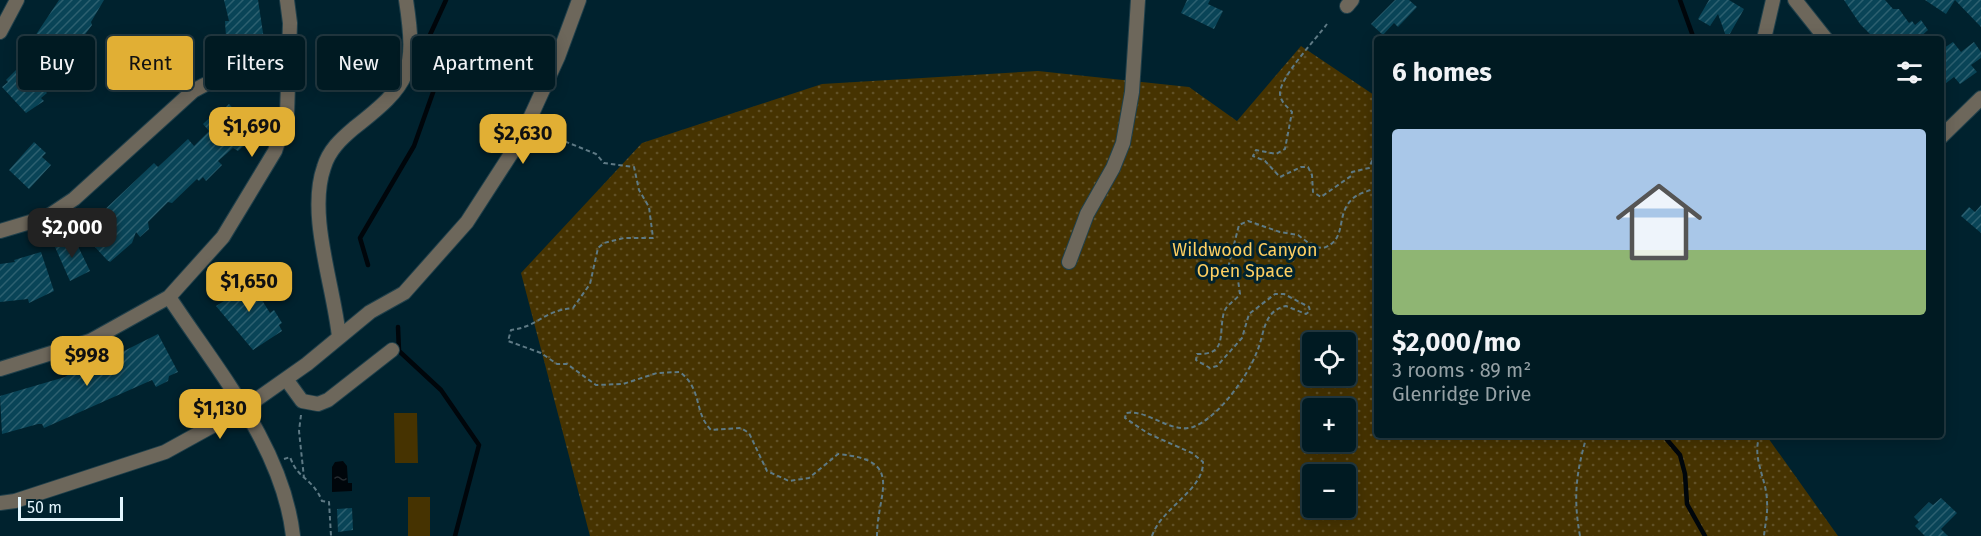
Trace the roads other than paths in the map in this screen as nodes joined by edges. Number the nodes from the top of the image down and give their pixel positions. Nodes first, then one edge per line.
1 (17, 0) edge
2 (287, 0) edge
3 (406, 0) edge
4 (579, 0) edge
5 (1138, 0) edge
6 (1773, 0) edge
7 (1796, 0) edge
8 (0, 32) edge
9 (289, 36) edge
10 (1765, 36) edge
11 (1824, 36) edge
12 (205, 84) edge
13 (288, 90) edge
14 (1981, 98) edge
15 (1944, 134) edge
16 (0, 231) edge
17 (1069, 262) dead end
18 (169, 297) junction
19 (339, 338) junction
20 (392, 350) dead end
21 (0, 369) edge
22 (286, 379) junction
23 (243, 409) junction
24 (0, 502) edge
25 (293, 536) edge

1 - 8 street
2 - 9 street
3 - 19 street
4 - 19 street
5 - 17 street
6 - 10 street
7 - 11 street
12 - 16 street
13 - 18 street
14 - 15 street
18 - 21 street
18 - 23 street
19 - 22 street
20 - 22 street
22 - 23 street
23 - 24 street
23 - 25 street

